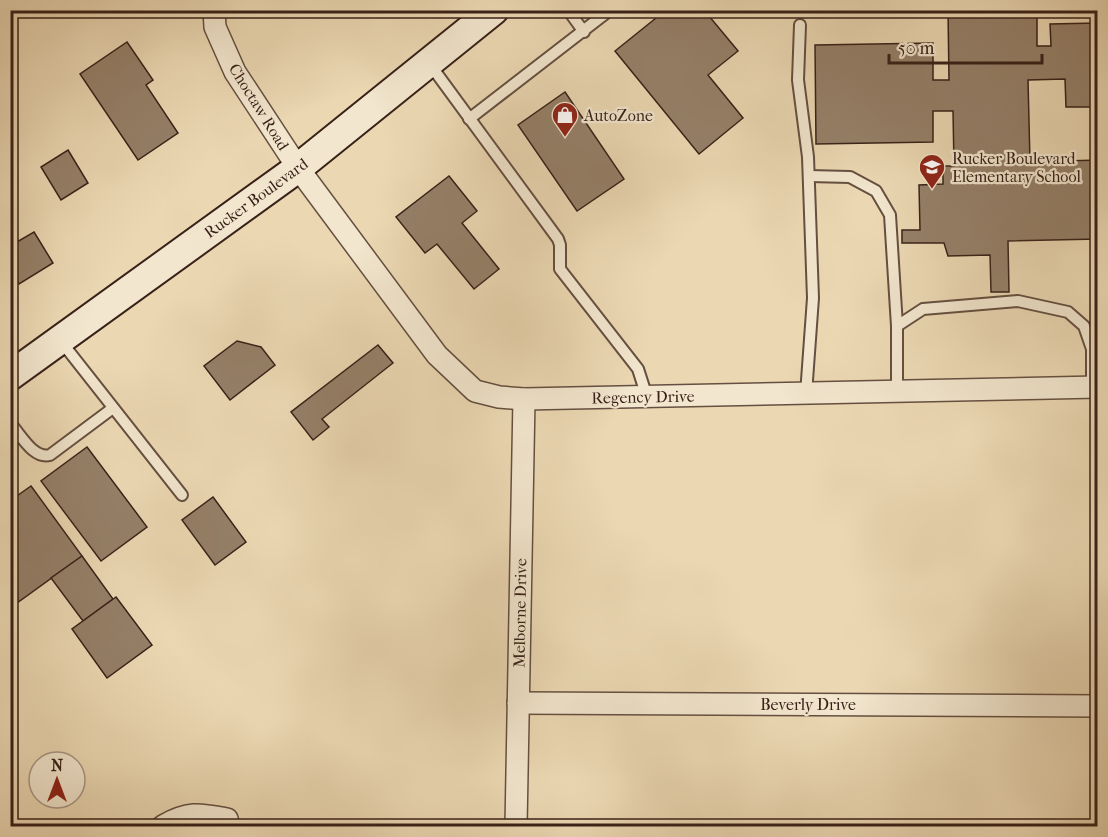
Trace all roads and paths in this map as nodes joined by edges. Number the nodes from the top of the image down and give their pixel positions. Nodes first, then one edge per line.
1 (214, 10) edge
2 (494, 10) edge
3 (568, 10) edge
4 (609, 10) edge
5 (800, 25) dead end
6 (584, 32) junction
7 (429, 63) junction
8 (470, 119) junction
9 (298, 168) junction
10 (809, 176) junction
11 (897, 326) junction
12 (60, 340) junction
13 (10, 376) edge
14 (1095, 387) edge
15 (897, 392) junction
16 (806, 394) junction
17 (647, 397) junction
18 (524, 399) junction
19 (113, 408) junction
20 (10, 423) edge
21 (182, 495) dead end
22 (518, 703) junction
23 (1098, 706) edge
24 (163, 826) edge
25 (230, 826) edge
26 (516, 826) edge

1 - 9 street, Choctaw Road
2 - 7 main road, Rucker Boulevard
3 - 6 lane
4 - 6 lane
5 - 10 lane
6 - 8 lane
7 - 8 lane
7 - 9 main road, Rucker Boulevard
8 - 17 lane
9 - 12 main road, Rucker Boulevard
9 - 18 street, Regency Drive
10 - 11 lane
10 - 16 lane
11 - 14 lane
11 - 15 lane
12 - 13 main road, Rucker Boulevard
12 - 19 lane
14 - 15 street, Regency Drive
15 - 16 street, Regency Drive
16 - 17 street, Regency Drive
17 - 18 street, Regency Drive
18 - 22 street, Melborne Drive
19 - 20 lane
19 - 21 lane
22 - 23 street, Beverly Drive
22 - 26 street, Melborne Drive
24 - 25 street

